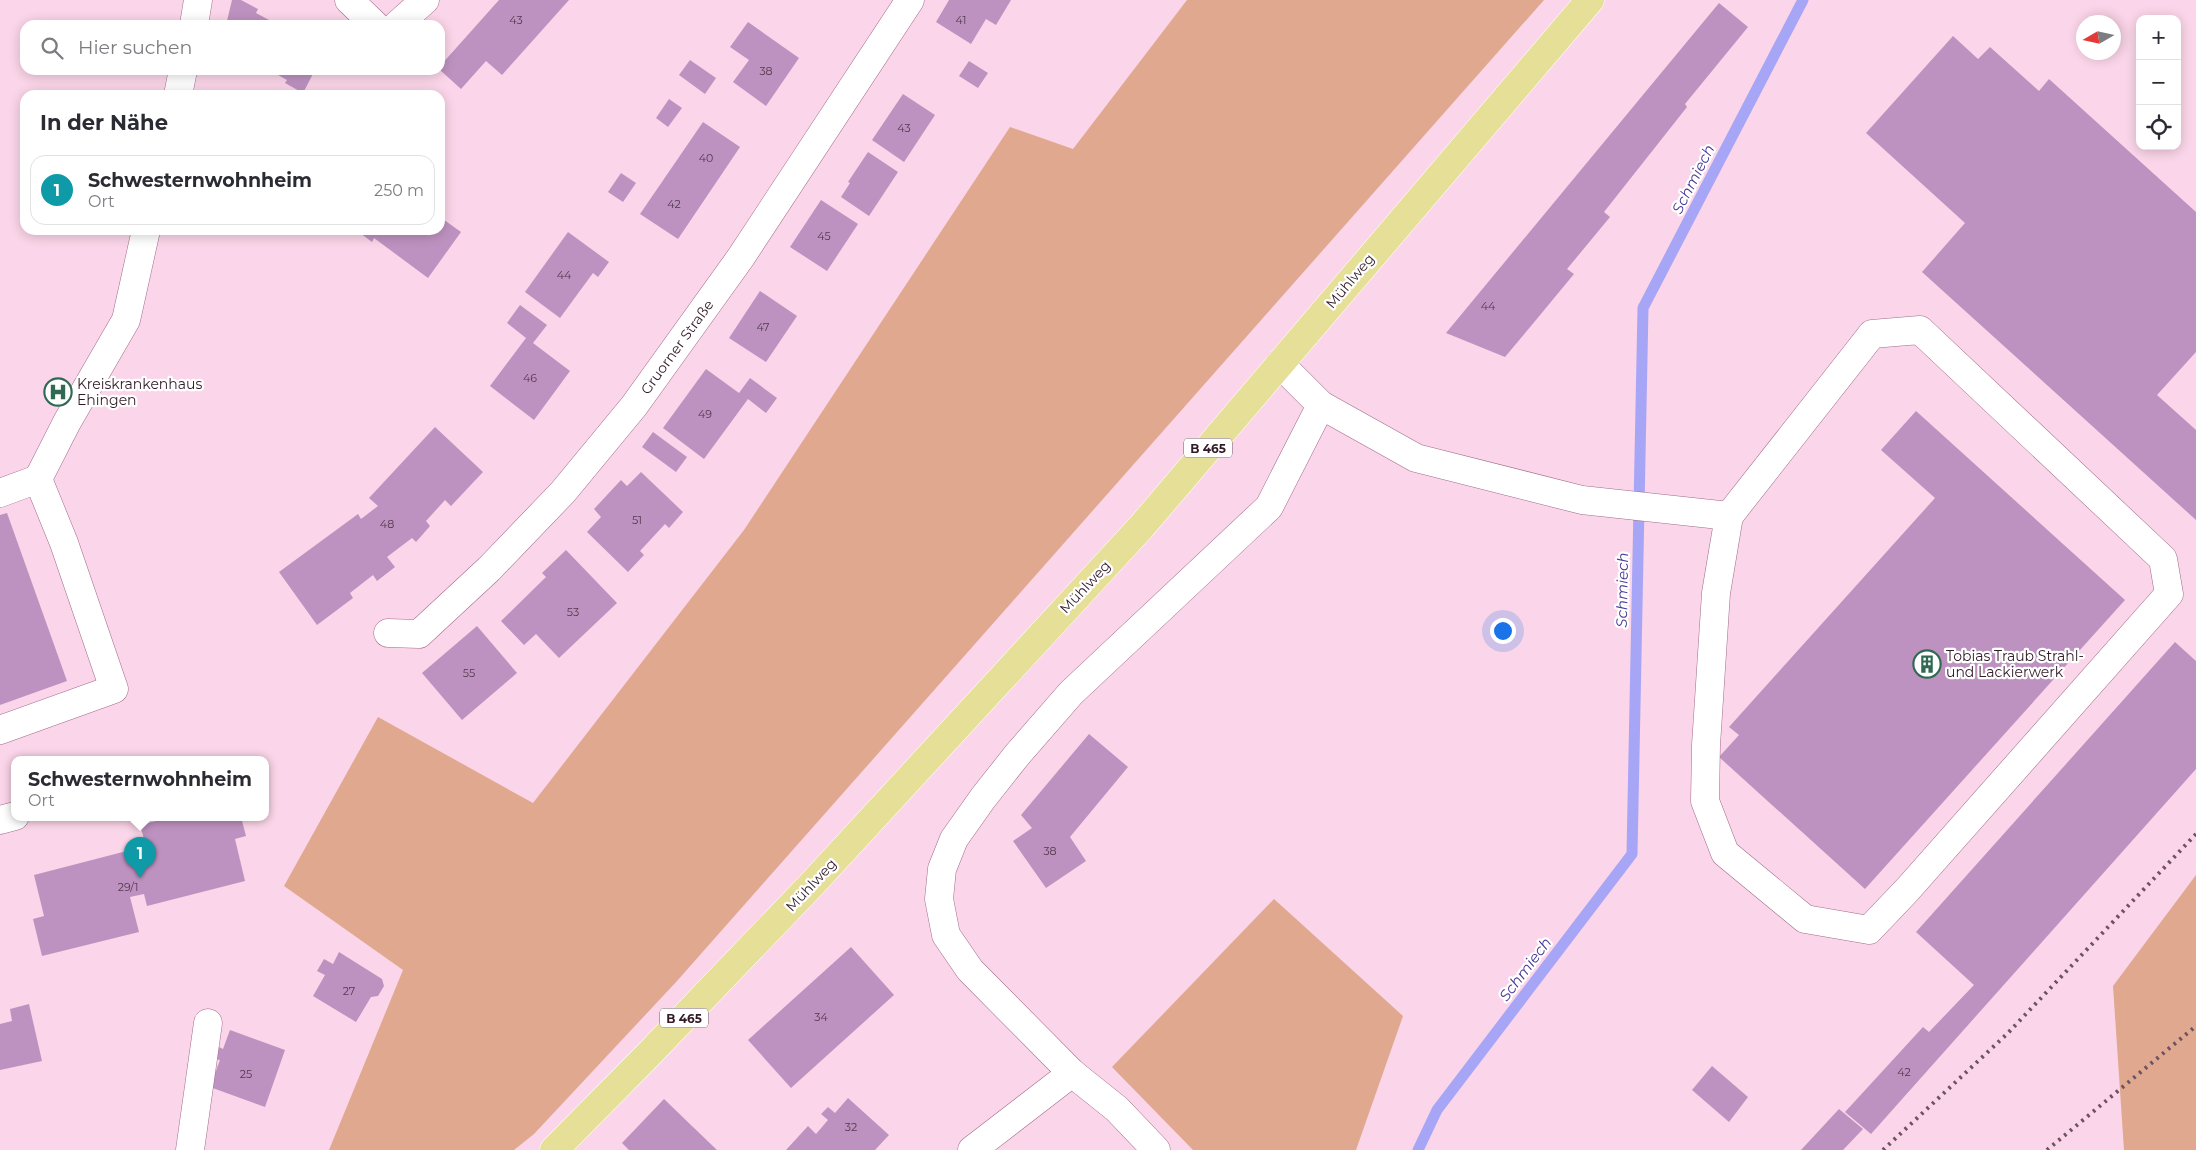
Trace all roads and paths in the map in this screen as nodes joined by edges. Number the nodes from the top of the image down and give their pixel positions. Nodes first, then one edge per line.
1 (198, 0) edge
2 (349, 0) edge
3 (425, 0) edge
4 (910, 0) edge
5 (1590, 0) edge
6 (195, 20) edge
7 (370, 20) edge
8 (403, 20) edge
9 (182, 75) edge
10 (179, 90) edge
11 (145, 235) edge
12 (1280, 364) junction
13 (1321, 406) junction
14 (38, 479) junction
15 (0, 493) edge
16 (1729, 516) junction
17 (388, 634) dead end
18 (0, 730) edge
19 (208, 1023) dead end
20 (1072, 1073) junction
21 (190, 1150) edge
22 (554, 1150) edge
23 (972, 1150) edge
24 (1156, 1150) edge

1 - 6 street
2 - 7 street
3 - 8 street
4 - 17 street, Gruorner Straße
5 - 12 main road, Mühlweg / B 465
9 - 10 street
11 - 14 street
12 - 13 street
12 - 22 main road, Mühlweg / B 465
13 - 16 street
13 - 20 street
14 - 15 street
14 - 18 street
16 - 16 street
19 - 21 street
20 - 23 street
20 - 24 street

